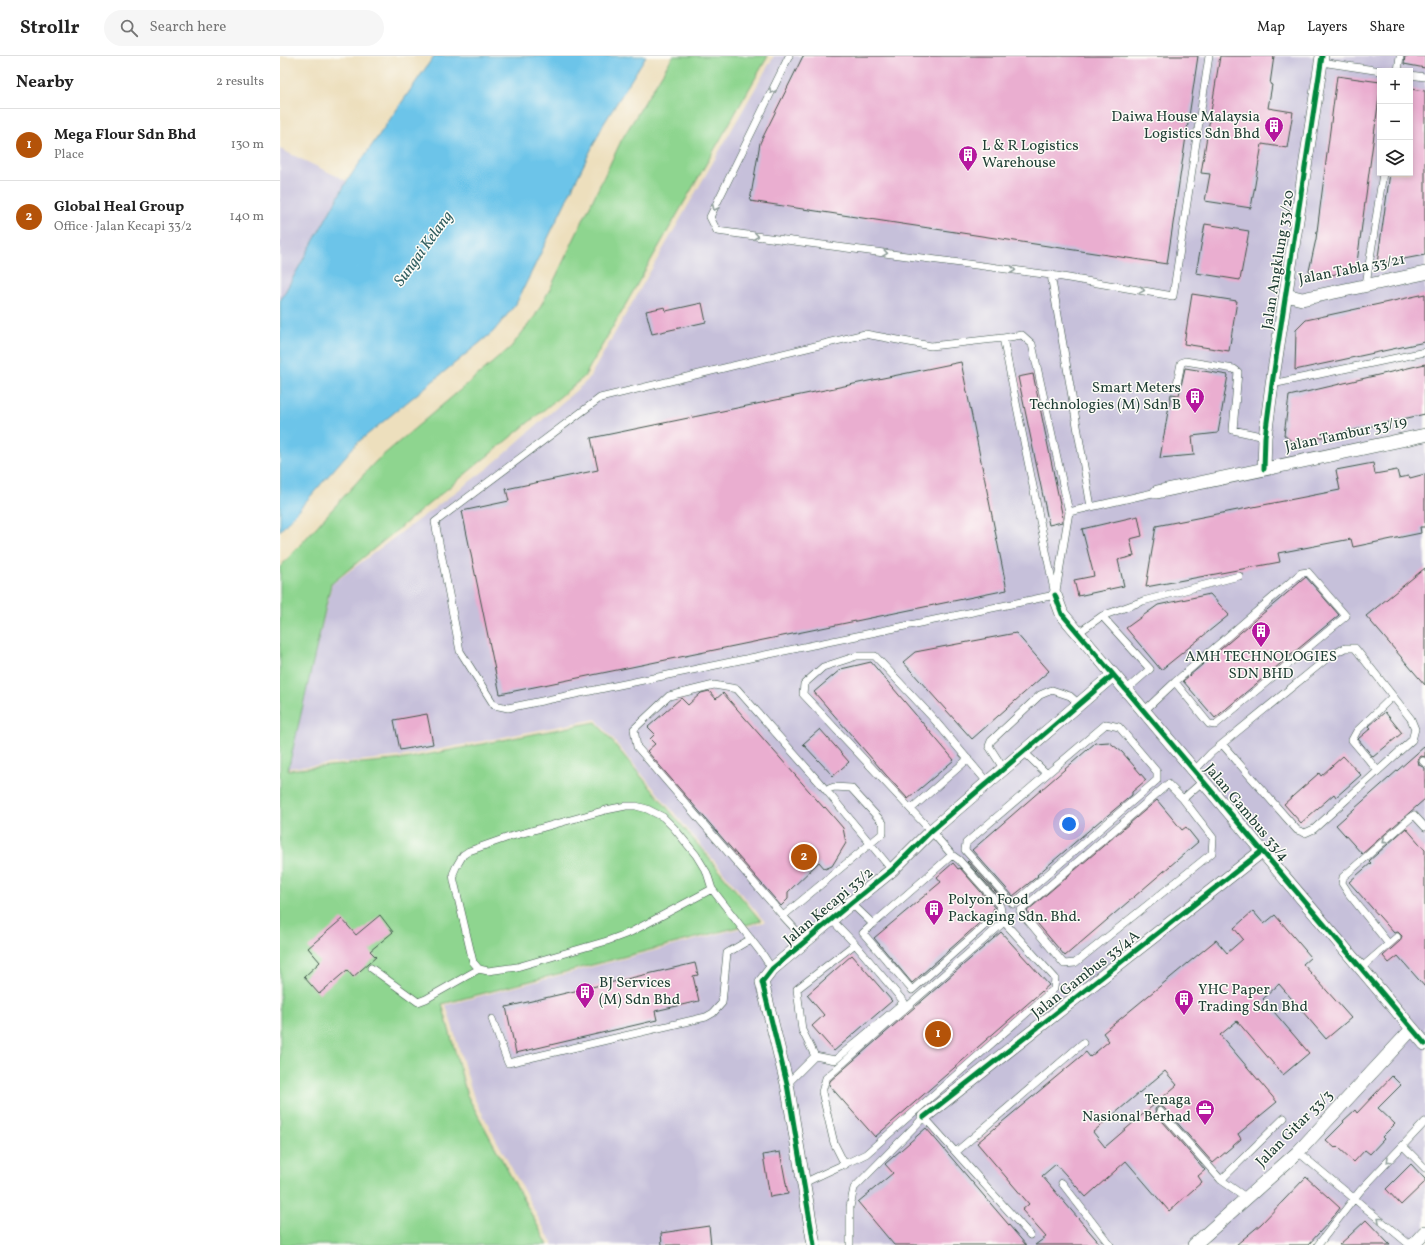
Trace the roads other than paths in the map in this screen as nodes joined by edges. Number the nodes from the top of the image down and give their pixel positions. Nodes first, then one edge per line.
1 (789, 56) edge
2 (1209, 56) edge
3 (1400, 56) edge
4 (1322, 59) edge
5 (1398, 68) edge
6 (1377, 70) edge
7 (1413, 75) edge
8 (1425, 77) edge
9 (1383, 176) edge
10 (1425, 273) edge
11 (1051, 275) junction
12 (1366, 285) junction
13 (1286, 295) junction
14 (1003, 338) junction
15 (1425, 352) edge
16 (1177, 384) dead end
17 (1272, 384) junction
18 (1425, 435) edge
19 (1265, 437) junction
20 (1264, 469) junction
21 (1157, 492) joint
22 (1092, 507) junction
23 (1069, 512) junction
24 (1239, 576) dead end
25 (1055, 595) junction
26 (1102, 616) junction
27 (1078, 633) junction
28 (1113, 675) junction
29 (1175, 682) junction
30 (1126, 690) junction
31 (1393, 696) junction
32 (1079, 704) junction
33 (1144, 711) junction
34 (1222, 744) junction
35 (1024, 752) junction
36 (968, 759) junction
37 (1003, 768) junction
38 (1194, 771) junction
39 (1378, 771) junction
40 (1047, 774) junction
41 (1203, 781) junction
42 (987, 782) junction
43 (826, 790) junction
44 (1183, 799) junction
45 (911, 809) junction
46 (1425, 827) edge
47 (932, 831) junction
48 (870, 844) junction
49 (1262, 851) junction
50 (952, 855) junction
51 (892, 870) junction
52 (712, 889) junction
53 (850, 903) junction
54 (783, 916) junction
55 (831, 919) junction
56 (874, 924) junction
57 (1396, 937) dead end
58 (751, 939) junction
59 (806, 941) junction
60 (1388, 943) junction
61 (855, 944) junction
62 (371, 968) dead end
63 (1361, 968) junction
64 (479, 969) junction
65 (772, 969) junction
66 (492, 1018) dead end
67 (1412, 1029) junction
68 (1083, 1043) dead end
69 (1425, 1044) edge
70 (815, 1056) junction
71 (787, 1084) junction
72 (1160, 1111) dead end
73 (924, 1117) junction
74 (1284, 1118) dead end
75 (1425, 1122) edge
76 (1402, 1146) junction
77 (956, 1152) junction
78 (1298, 1152) junction
79 (845, 1165) junction
80 (1425, 1168) edge
81 (1221, 1180) junction
82 (804, 1183) junction
83 (1062, 1183) dead end
84 (1248, 1198) junction
85 (1354, 1199) junction
86 (1425, 1232) edge
87 (1030, 1235) dead end
88 (850, 1244) edge
89 (814, 1245) edge
90 (1110, 1245) edge
91 (1194, 1245) edge
92 (1318, 1245) edge
93 (1411, 1245) edge

1 -> 11 lane
11 -> 2 lane
3 - 5 lane
4 - 6 lane
4 - 13 street, Jalan Angklung 33/20
7 - 8 lane
9 - 12 lane
10 - 12 street, Jalan Tabla 33/21
11 - 22 lane
12 - 13 street, Jalan Tabla 33/21
13 - 17 street, Jalan Angklung 33/20
14 - 23 lane
14 - 25 lane
14 - 25 lane
15 - 17 lane
16 - 19 lane
17 - 19 street, Jalan Angklung 33/20
18 - 20 street, Jalan Tambur 33/19
19 - 20 street, Jalan Angklung 33/20
20 - 21 street, Jalan Tambur 33/19
21 - 22 lane
22 - 23 lane
23 - 25 lane
24 - 26 lane
25 - 27 street, Jalan Gambus 33/4
26 - 27 lane
26 - 30 lane
27 - 28 street, Jalan Gambus 33/4
28 - 30 street, Jalan Gambus 33/4
28 - 32 street, Jalan Kecapi 33/2
29 - 29 lane
29 - 33 lane
30 - 33 street, Jalan Gambus 33/4
31 - 34 lane
31 - 39 lane
31 - 39 lane
32 - 35 street, Jalan Kecapi 33/2
32 - 37 lane
33 - 38 street, Jalan Gambus 33/4
34 - 38 lane
34 - 39 lane
35 - 37 street, Jalan Kecapi 33/2
35 - 40 lane
36 - 42 lane
36 - 45 lane
36 - 45 lane
37 - 42 street, Jalan Kecapi 33/2
38 - 41 street, Jalan Gambus 33/4
40 - 40 lane
41 - 44 lane
41 - 49 street, Jalan Gambus 33/4
42 - 47 street, Jalan Kecapi 33/2
43 - 48 lane
43 - 48 lane
43 - 54 lane
44 - 44 lane
45 - 47 lane
46 -> 60 lane
47 - 50 lane
47 - 51 street, Jalan Kecapi 33/2
48 - 51 lane
48 - 54 lane
49 - 63 street, Jalan Gambus 33/4
49 - 73 street, Jalan Gambus 33/4A
50 - 56 lane
50 - 56 lane
51 - 53 street, Jalan Kecapi 33/2
52 - 58 lane
52 - 64 lane
52 - 64 lane
53 - 55 street, Jalan Kecapi 33/2
53 - 56 lane
54 - 59 lane
55 - 59 street, Jalan Kecapi 33/2
55 - 61 lane
57 - 60 lane
58 - 65 lane
58 - 66 lane
59 - 65 street, Jalan Kecapi 33/2
60 - 63 lane
61 - 70 lane
61 - 70 lane
62 - 64 lane
63 - 67 street, Jalan Gambus 33/4
65 - 71 street, Jalan Kecapi 33/2
67 - 69 street, Jalan Gambus 33/4
67 - 78 street, Jalan Gitar 33/3
68 - 77 lane
70 - 71 lane
71 - 82 street, Jalan Kecapi 33/2
72 - 81 lane
73 - 77 lane
73 - 88 lane
74 - 81 lane
75 - 76 lane
76 - 80 lane
76 -> 85 lane
77 - 87 lane
78 - 84 street, Jalan Gitar 33/3
78 - 85 lane
79 - 79 lane
79 - 82 lane
81 - 84 lane
82 - 89 street, Jalan Kecapi 33/2
83 - 90 lane
84 - 91 street, Jalan Gitar 33/3
85 - 92 lane
93 -> 85 lane
86 - 93 street

